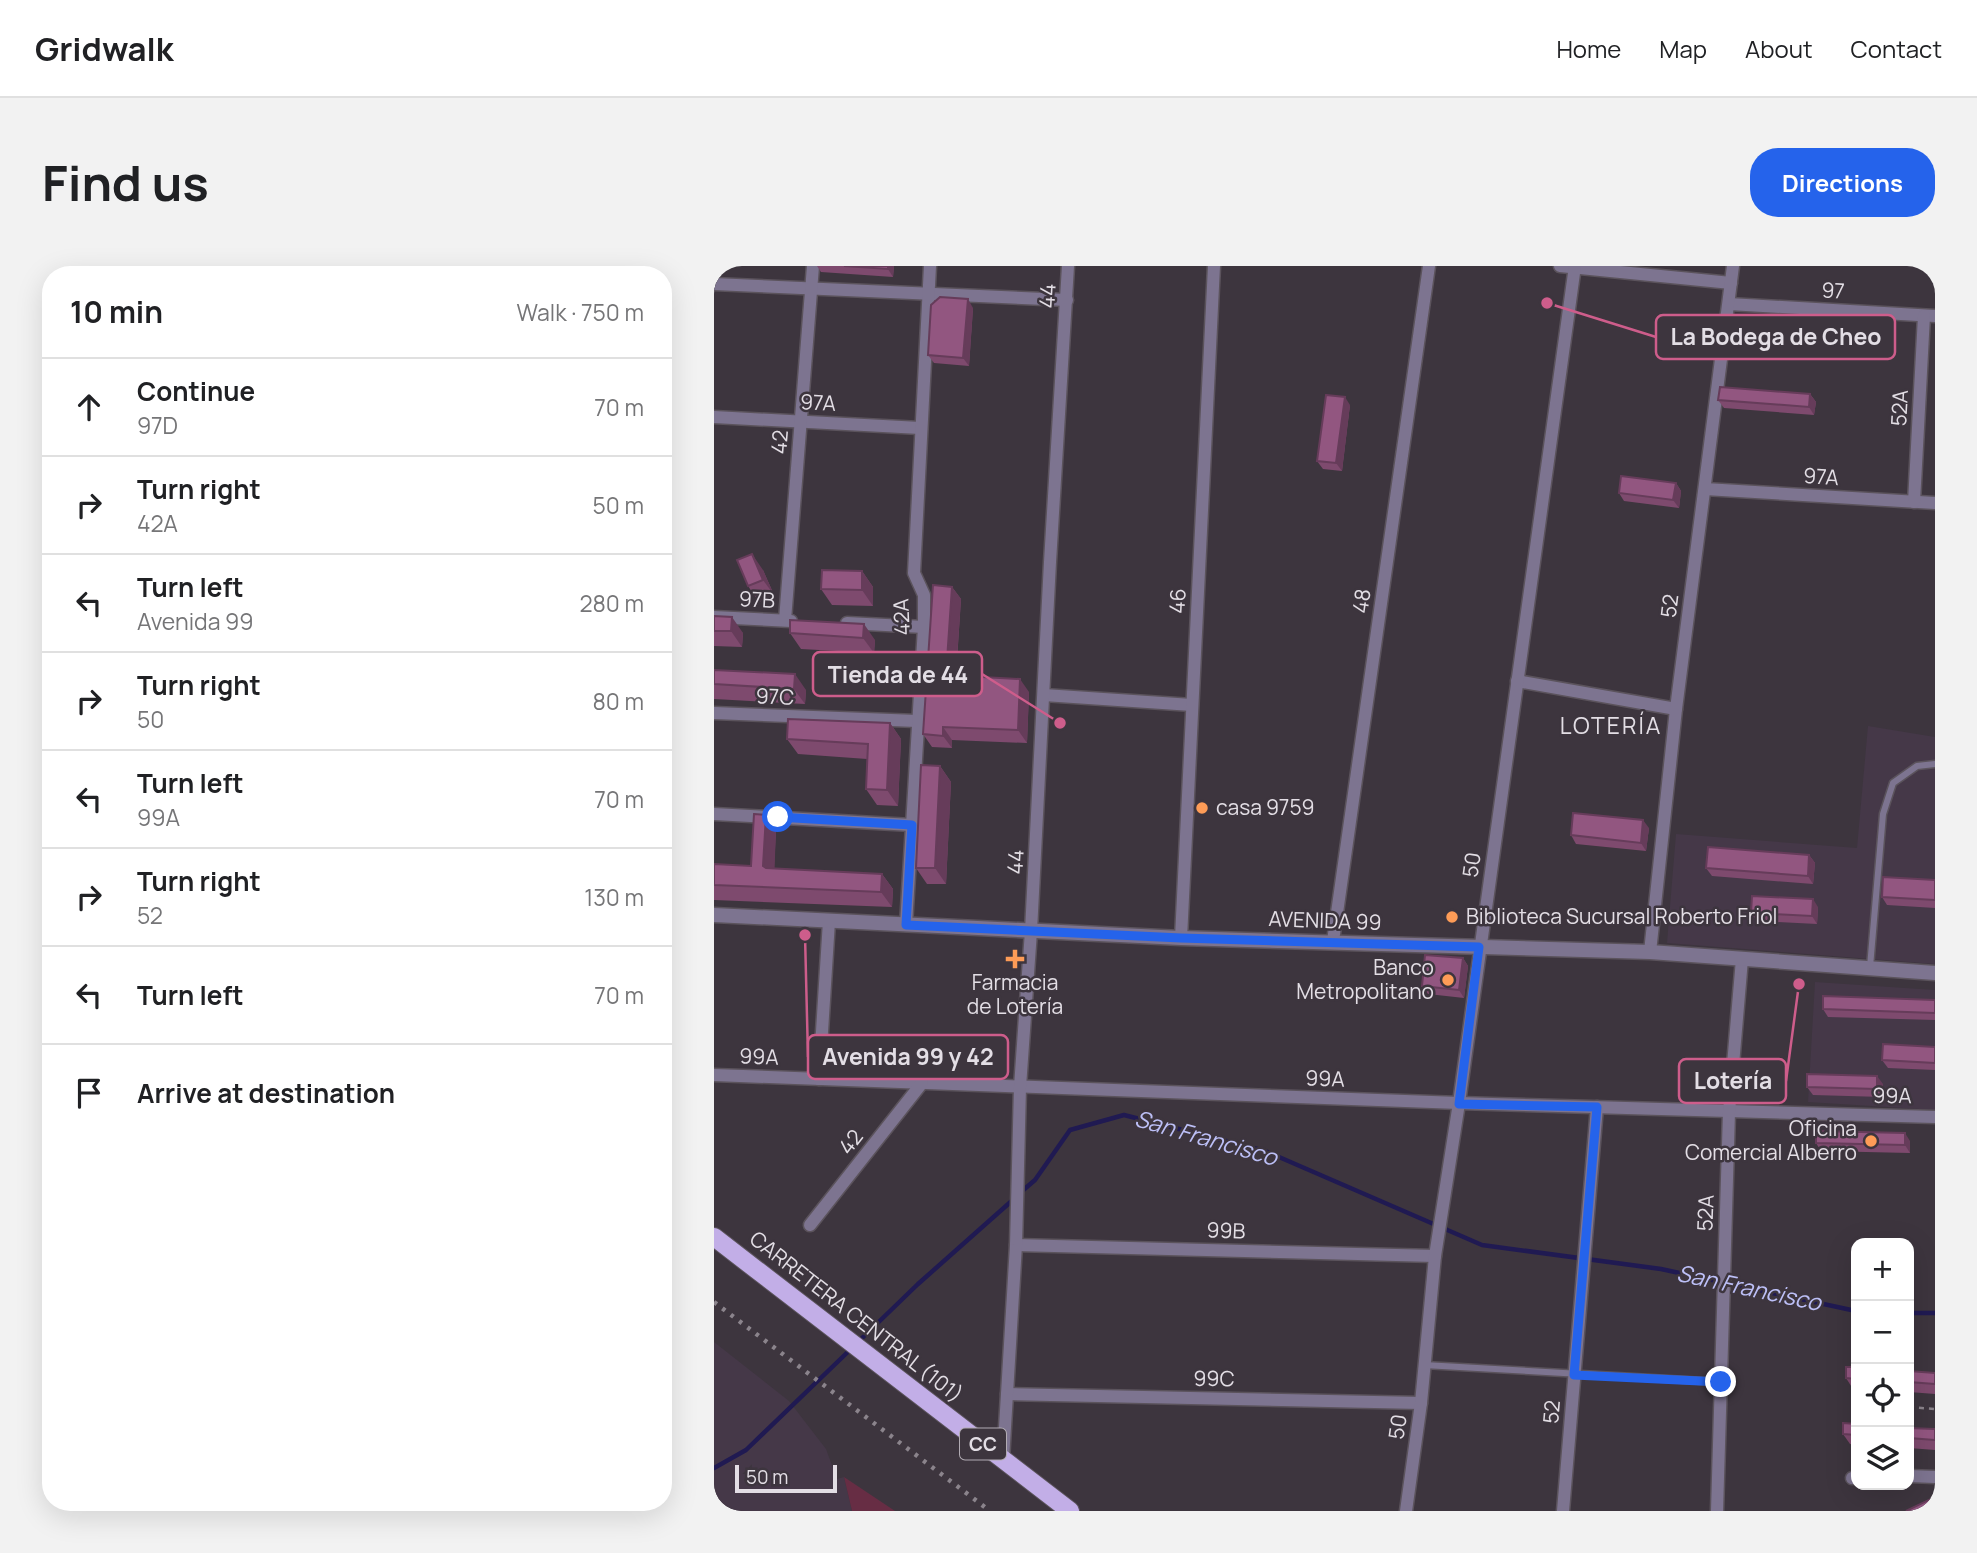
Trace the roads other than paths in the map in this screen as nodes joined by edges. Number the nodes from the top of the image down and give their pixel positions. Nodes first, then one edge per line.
1 (813, 266) edge
2 (930, 266) edge
3 (1068, 266) edge
4 (1214, 266) edge
5 (1429, 266) edge
6 (1560, 266) edge
7 (1733, 266) edge
8 (1575, 267) edge
9 (1731, 282) junction
10 (714, 284) edge
11 (811, 287) junction
12 (929, 293) junction
13 (1067, 300) junction
14 (1729, 304) junction
15 (1929, 316) edge
16 (714, 417) edge
17 (801, 422) junction
18 (920, 428) junction
19 (1704, 489) junction
20 (1914, 502) junction
21 (1935, 503) edge
22 (714, 617) edge
23 (785, 620) junction
24 (799, 621) edge
25 (827, 622) edge
26 (924, 627) junction
27 (1517, 681) junction
28 (1044, 695) junction
29 (1192, 705) junction
30 (1676, 709) junction
31 (714, 713) edge
32 (917, 721) junction
33 (1935, 764) edge
34 (714, 814) edge
35 (912, 825) junction
36 (714, 915) edge
37 (829, 921) junction
38 (906, 925) junction
39 (1031, 932) junction
40 (1181, 938) junction
41 (1333, 941) junction
42 (1479, 947) junction
43 (1650, 952) junction
44 (1742, 959) junction
45 (1870, 968) junction
46 (1935, 973) edge
47 (714, 1075) edge
48 (819, 1079) junction
49 (922, 1083) junction
50 (1020, 1087) junction
51 (1459, 1104) junction
52 (1597, 1107) junction
53 (1728, 1112) junction
54 (1935, 1117) edge
55 (810, 1225) dead end
56 (714, 1237) edge
57 (1016, 1245) junction
58 (1435, 1256) junction
59 (1424, 1365) junction
60 (1574, 1375) junction
61 (1721, 1382) junction
62 (1007, 1394) junction
63 (1421, 1403) junction
64 (1003, 1460) junction
65 (1914, 1476) edge
66 (1935, 1477) edge
67 (1070, 1511) edge
68 (1406, 1511) edge
69 (1563, 1511) edge
70 (1717, 1511) edge

1 - 11 street, 42
2 - 12 street, 42A
3 - 13 street, 44
4 - 29 street, 46
5 - 41 street, 48
6 - 8 street
7 - 9 street, 52
8 - 9 street
8 - 27 street, 50
9 - 14 street, 52
10 - 11 street
11 - 12 street
11 - 17 street, 42
12 - 13 street
12 - 18 street, 42A
13 - 28 street, 44
14 - 15 street, 97
14 - 19 street, 52
15 - 20 street, 52A
16 - 17 street, 97A
17 - 18 street, 97A
17 - 23 street, 42
18 - 26 street, 42A
19 - 20 street, 97A
19 - 30 street, 52
20 - 21 street, 97A
22 - 23 street, 97B
23 - 24 street, 97B
25 - 26 street
26 - 32 street, 42A
27 - 30 street
27 - 42 street, 50
28 - 29 street
28 - 39 street, 44
29 - 40 street, 46
30 - 43 street, 52
31 - 32 street, 97C
32 - 35 street, 42A
33 - 45 lane
34 - 35 street
35 - 38 street, 42A
36 - 37 street, AVENIDA 99
37 - 38 street, AVENIDA 99
37 - 48 street
38 - 39 street, AVENIDA 99
39 - 40 street, AVENIDA 99
39 - 50 street, 44
40 - 41 street, AVENIDA 99
41 - 42 street, AVENIDA 99
42 - 43 street, AVENIDA 99
42 - 51 street, 50
43 - 44 street, AVENIDA 99
44 - 45 street, AVENIDA 99
44 - 53 street, 52A
45 - 46 street, AVENIDA 99
47 - 48 street, 99A
48 - 49 street, 99A
49 - 50 street, 99A
49 - 55 street, 42
50 - 51 street, 99A
50 - 57 street, 44
51 - 52 street, 99A
51 - 58 street, 50
52 - 53 street, 99A
52 - 60 street, 52
53 - 54 street, 99A
53 - 61 street, 52A
56 - 64 main road, CARRETERA CENTRAL (101) / CC
57 - 58 street, 99B
57 - 62 street, 44
58 - 59 street, 50
59 - 60 lane
59 - 63 street, 50
60 - 61 lane
60 - 69 street, 52
61 - 70 street, 52A
62 - 63 street, 99C
62 - 64 street, 44
63 - 68 street, 50
64 - 67 main road, CARRETERA CENTRAL (101) / CC
65 - 66 street

